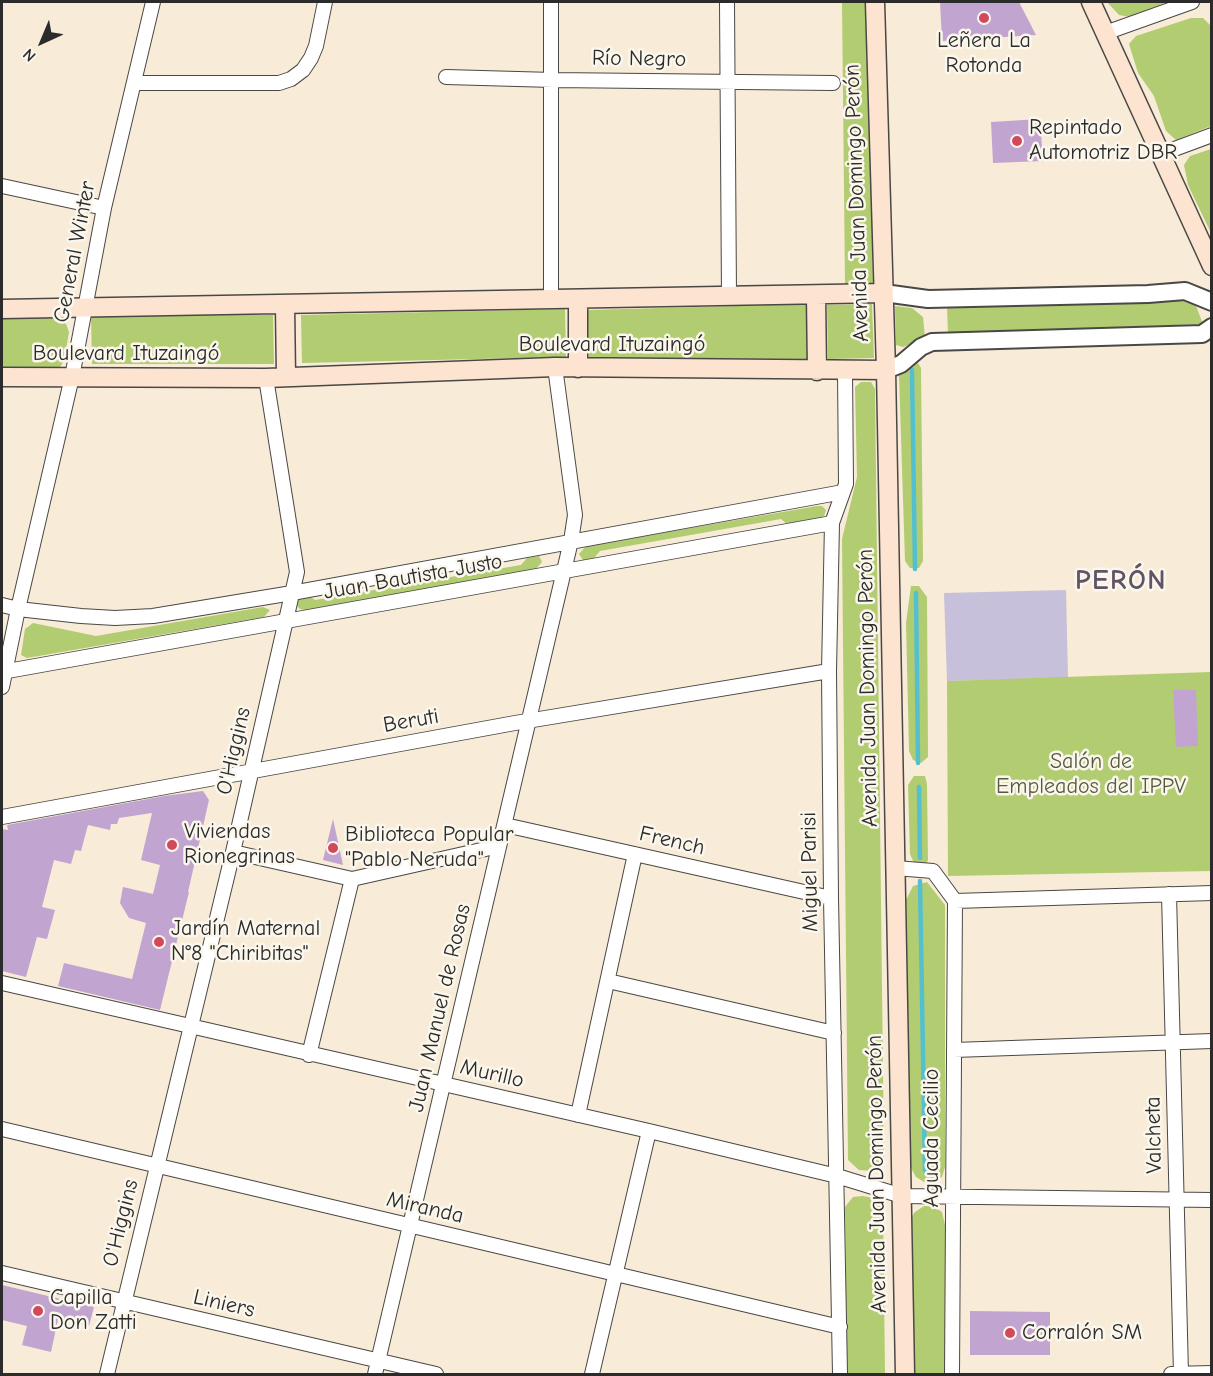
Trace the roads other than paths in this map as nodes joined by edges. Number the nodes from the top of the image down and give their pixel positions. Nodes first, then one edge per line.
1 (153, 2) edge
2 (325, 2) edge
3 (551, 2) edge
4 (727, 2) edge
5 (875, 2) edge
6 (1091, 2) edge
7 (1192, 2) edge
8 (1105, 33) junction
9 (446, 76) dead end
10 (553, 80) junction
11 (728, 81) junction
12 (833, 82) dead end
13 (134, 83) junction
14 (1212, 135) edge
15 (1161, 154) junction
16 (2, 186) edge
17 (104, 208) junction
18 (1212, 266) edge
19 (884, 293) junction
20 (816, 295) junction
21 (729, 296) junction
22 (551, 300) junction
23 (578, 300) junction
24 (1212, 302) edge
25 (285, 305) junction
26 (84, 308) junction
27 (2, 309) edge
28 (1212, 327) edge
29 (555, 368) junction
30 (578, 368) junction
31 (886, 370) junction
32 (818, 371) junction
33 (846, 371) junction
34 (2, 377) edge
35 (72, 377) junction
36 (286, 377) junction
37 (266, 378) junction
38 (843, 492) junction
39 (832, 523) junction
40 (571, 541) junction
41 (564, 572) junction
42 (292, 593) junction
43 (2, 604) edge
44 (18, 609) junction
45 (285, 620) junction
46 (829, 671) junction
47 (3, 672) edge
48 (2, 687) edge
49 (530, 721) junction
50 (251, 771) junction
51 (2, 817) edge
52 (505, 825) junction
53 (499, 846) junction
54 (233, 852) junction
55 (634, 854) junction
56 (895, 868) junction
57 (352, 879) junction
58 (1212, 893) edge
59 (1169, 894) junction
60 (831, 898) junction
61 (955, 901) junction
62 (608, 981) junction
63 (2, 984) edge
64 (191, 1027) junction
65 (834, 1033) junction
66 (1212, 1041) edge
67 (1173, 1043) junction
68 (954, 1050) junction
69 (309, 1055) junction
70 (444, 1085) junction
71 (578, 1115) junction
72 (2, 1130) edge
73 (649, 1131) junction
74 (157, 1166) junction
75 (837, 1176) junction
76 (902, 1196) junction
77 (953, 1197) junction
78 (1176, 1200) junction
79 (1212, 1200) edge
80 (410, 1226) junction
81 (2, 1273) edge
82 (615, 1275) junction
83 (124, 1302) junction
84 (840, 1327) junction
85 (377, 1368) edge
86 (1212, 1373) edge
87 (107, 1374) edge
88 (436, 1374) edge
89 (592, 1374) edge
90 (840, 1374) edge
91 (905, 1374) edge
92 (952, 1374) edge
93 (1171, 1374) edge
94 (1180, 1374) edge

1 - 13 street, General Winter
2 - 13 street
3 - 10 street
4 - 11 street
5 - 19 main road, Avenida Juan Domingo Perón
6 - 8 main road
7 - 8 street
8 - 15 main road
9 - 10 street, Río Negro
10 - 11 street, Río Negro
10 - 22 street
11 - 12 street, Río Negro
11 - 21 street
13 - 17 street, General Winter
14 - 15 street
15 - 18 main road
16 - 17 street
17 - 26 street, General Winter
19 - 20 main road, Boulevard Ituzaingó
19 - 24 street, Boulevard Ituzaingó
19 - 31 main road, Avenida Juan Domingo Perón
20 - 21 main road, Boulevard Ituzaingó
20 - 32 main road
21 - 23 main road, Boulevard Ituzaingó
22 - 23 main road, Boulevard Ituzaingó
22 - 25 main road, Boulevard Ituzaingó
23 - 30 main road
25 - 26 main road, Boulevard Ituzaingó
25 - 36 main road
26 - 27 main road, Boulevard Ituzaingó
26 - 35 street, General Winter
28 - 31 street, Boulevard Ituzaingó
29 - 30 main road, Boulevard Ituzaingó
29 - 36 main road, Boulevard Ituzaingó
29 - 40 street, Juan Manuel de Rosas
30 - 32 main road, Boulevard Ituzaingó
31 - 33 main road, Boulevard Ituzaingó
31 - 56 main road, Avenida Juan Domingo Perón
32 - 33 main road, Boulevard Ituzaingó
33 - 38 street, Miguel Parisi
34 - 35 main road, Boulevard Ituzaingó
35 - 37 main road, Boulevard Ituzaingó
35 - 44 street, General Winter
36 - 37 main road, Boulevard Ituzaingó
37 - 42 street, O'Higgins
38 - 39 street, Miguel Parisi
38 - 40 street, Juan Bautista Justo
39 - 41 street, Juan Bautista Justo
39 - 46 street, Miguel Parisi
40 - 41 street, Juan Manuel de Rosas
40 - 42 street, Juan Bautista Justo
41 - 45 street, Juan Bautista Justo
41 - 49 street, Juan Manuel de Rosas
42 - 44 street, Juan Bautista Justo
42 - 45 street, O'Higgins
43 - 44 street, Juan Bautista Justo
44 - 47 street, General Winter
45 - 47 street, Juan Bautista Justo
45 - 50 street, O'Higgins
46 - 49 street, Beruti
46 - 60 street, Miguel Parisi
47 - 48 street, General Winter
49 - 50 street, Beruti
49 - 52 street, Juan Manuel de Rosas
50 - 51 street, Beruti
50 - 54 street, O'Higgins
52 - 53 street, Juan Manuel de Rosas
52 - 55 street, French
53 - 57 street
53 - 70 street, Juan Manuel de Rosas
54 - 57 street
54 - 64 street, O'Higgins
55 - 60 street, French
55 - 62 street
56 - 61 street
56 - 76 main road, Avenida Juan Domingo Perón
57 - 69 street
58 - 59 street
59 - 61 street
59 - 67 street, Valcheta
60 - 65 street, Miguel Parisi
61 - 68 street, Aguada Cecilio
62 - 65 street
62 - 71 street
63 - 64 street, Murillo
64 - 69 street, Murillo
64 - 74 street, O'Higgins
65 - 75 street, Miguel Parisi
66 - 67 street
67 - 68 street
67 - 78 street, Valcheta
68 - 77 street, Aguada Cecilio
69 - 70 street, Murillo
70 - 71 street, Murillo
70 - 80 street, Juan Manuel de Rosas
71 - 73 street, Murillo
72 - 74 street, Miranda
73 - 75 street, Murillo
73 - 82 street
74 - 80 street, Miranda
74 - 83 street, O'Higgins
75 - 76 street, Murillo
75 - 84 street, Miguel Parisi
76 - 77 street, Murillo
76 - 91 main road, Avenida Juan Domingo Perón
77 - 78 street, Murillo
77 - 92 street, Aguada Cecilio
78 - 79 street, Murillo
78 - 94 street, Valcheta
80 - 82 street, Miranda
80 - 85 street, Juan Manuel de Rosas
81 - 83 street, Liniers
82 - 84 street, Miranda
82 - 89 street
83 - 85 street, Liniers
83 - 87 street, O'Higgins
84 - 90 street, Miguel Parisi
85 - 88 street, Liniers
86 - 94 street
93 - 94 street

